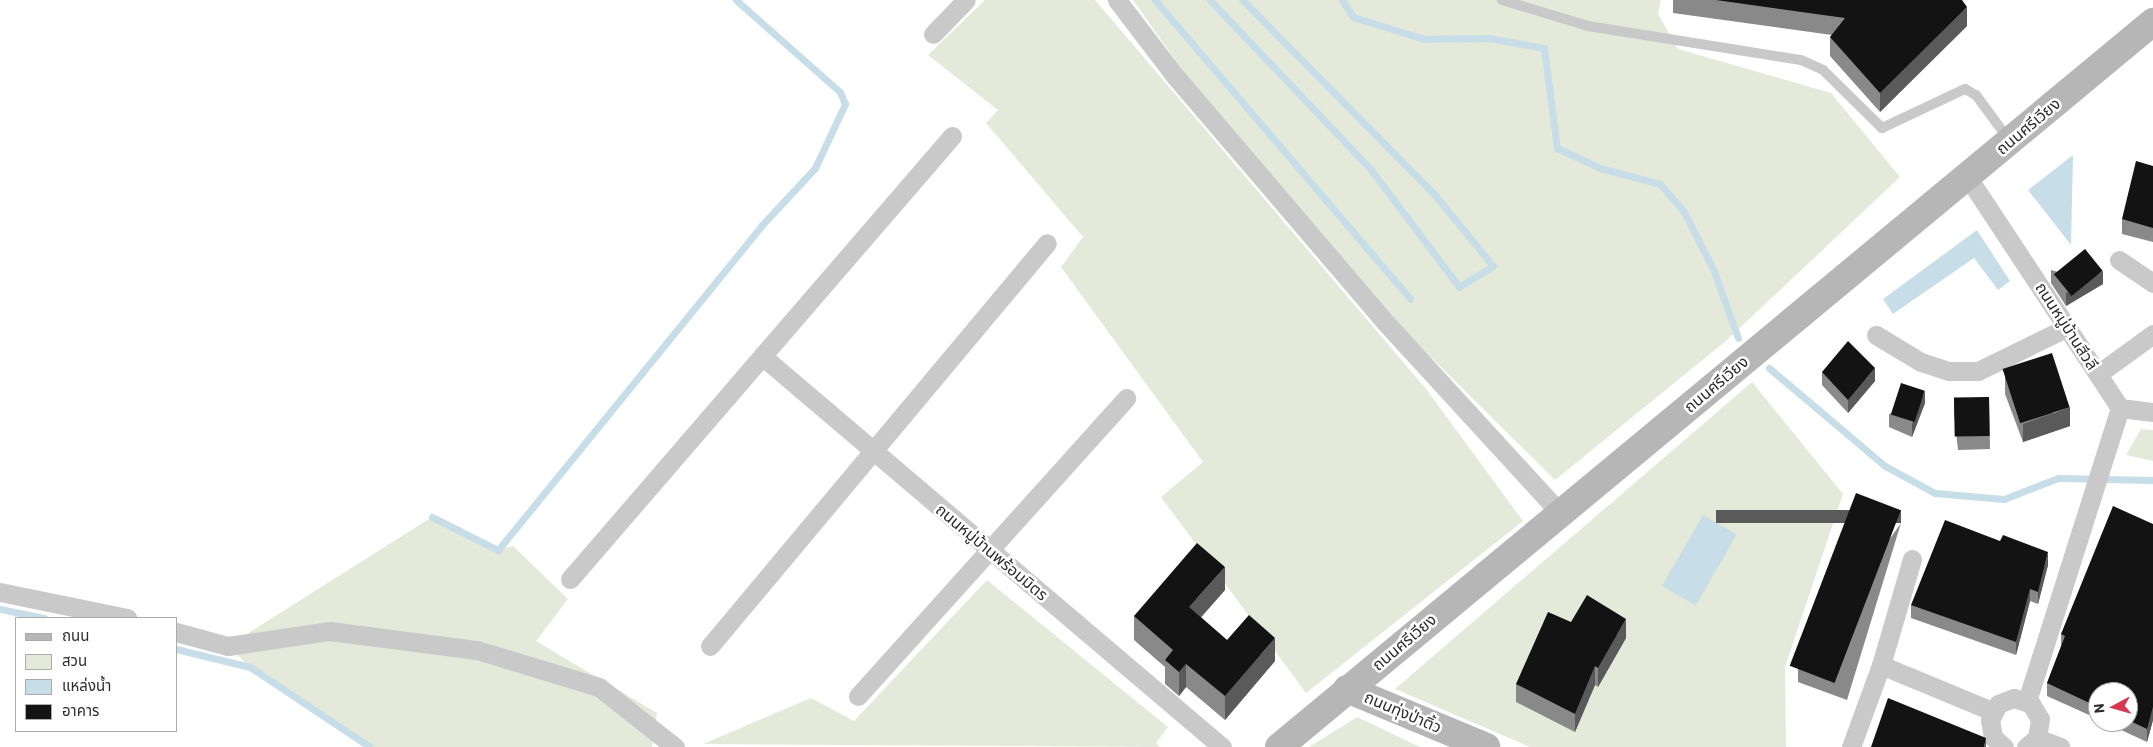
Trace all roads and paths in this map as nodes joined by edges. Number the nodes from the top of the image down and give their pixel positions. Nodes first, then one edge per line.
1 (966, 0) edge
2 (1117, 0) edge
3 (1502, 0) edge
4 (2153, 22) edge
5 (933, 34) dead end
6 (952, 136) dead end
7 (2010, 140) junction
8 (1967, 176) junction
9 (1047, 243) dead end
10 (2119, 260) dead end
11 (2153, 283) edge
12 (2068, 327) junction
13 (2153, 334) edge
14 (1876, 335) dead end
15 (762, 356) junction
16 (2098, 374) junction
17 (1126, 398) dead end
18 (2120, 408) junction
19 (2153, 412) edge
20 (874, 450) junction
21 (1560, 513) junction
22 (990, 550) junction
23 (1912, 559) dead end
24 (570, 579) dead end
25 (0, 592) edge
26 (122, 617) edge
27 (178, 633) edge
28 (710, 646) dead end
29 (1881, 665) junction
30 (1347, 689) junction
31 (858, 696) dead end
32 (2027, 701) junction
33 (1992, 711) junction
34 (2032, 742) edge
35 (675, 747) edge
36 (1222, 747) edge
37 (1279, 747) edge
38 (1486, 747) edge
39 (1851, 747) edge
40 (2004, 747) edge
41 (2060, 747) edge

1 - 5 street
2 - 21 street
3 - 7 lane
4 - 7 main road, ถนนศรีเวียง
6 - 15 street
7 - 8 main road, ถนนศรีเวียง
8 - 12 street, ถนนหมู่บ้านสีวลี
8 - 21 main road, ถนนศรีเวียง
9 - 20 street
10 - 11 street
12 - 14 street
12 - 16 street, ถนนหมู่บ้านสีวลี
13 - 16 street
15 - 20 street, ถนนหมู่บ้านพร้อมมิตร
15 - 24 street
16 - 18 street, ถนนหมู่บ้านสีวลี
17 - 22 street
18 - 19 street
18 - 32 street
20 - 22 street, ถนนหมู่บ้านพร้อมมิตร
20 - 28 street
21 - 30 main road, ถนนศรีเวียง
22 - 31 street
22 - 36 street, ถนนหมู่บ้านพร้อมมิตร
23 - 29 street
25 - 26 street
27 - 35 street
29 - 33 street
29 - 39 street
30 - 37 main road, ถนนศรีเวียง
30 - 38 main road, ถนนทุ่งป่าติ้ว
32 - 33 street
32 - 34 street
33 - 40 street
34 - 41 street

